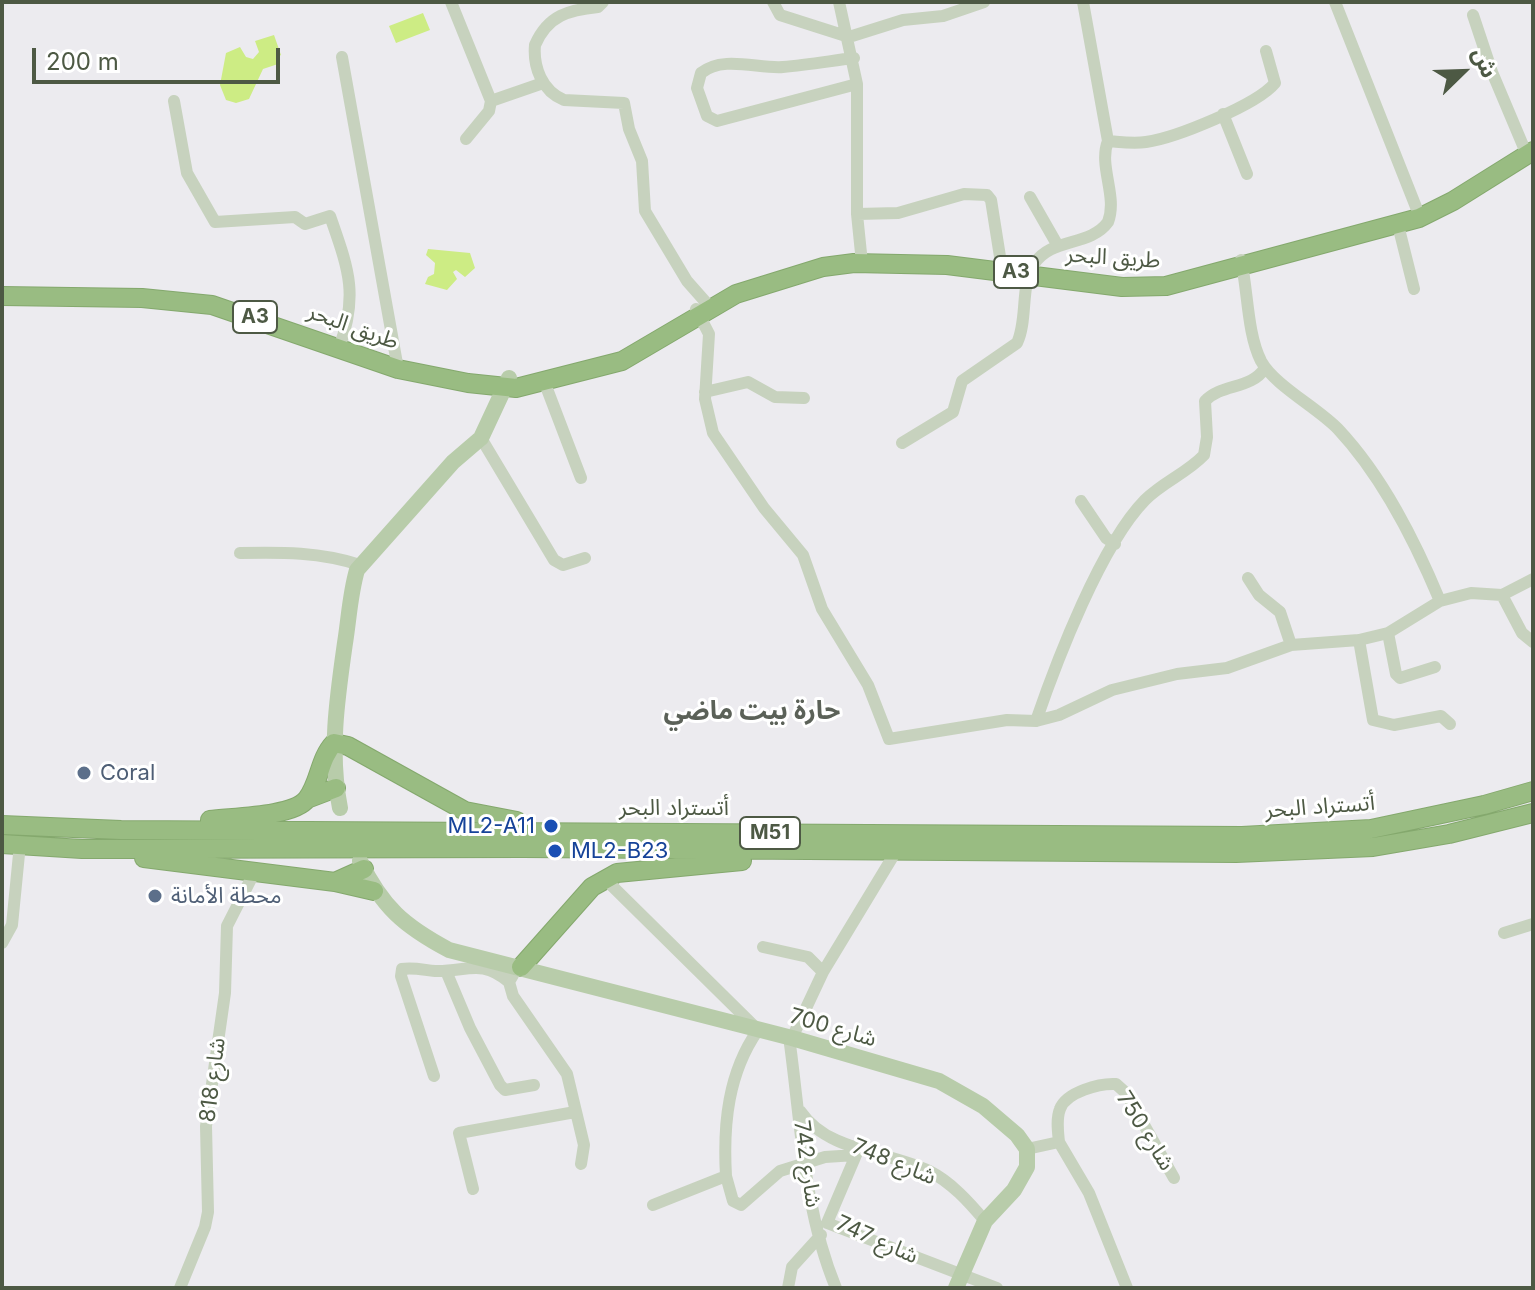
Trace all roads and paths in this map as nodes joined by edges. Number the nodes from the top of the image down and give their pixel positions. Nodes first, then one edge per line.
1 (451, 2) edge
2 (603, 2) edge
3 (773, 2) edge
4 (839, 2) edge
5 (984, 2) edge
6 (1083, 2) edge
7 (1335, 2) edge
8 (1473, 15) dead end
9 (849, 37) junction
10 (1266, 51) dead end
11 (342, 57) dead end
12 (854, 58) junction
13 (543, 83) junction
14 (857, 84) junction
15 (174, 101) dead end
16 (491, 101) junction
17 (1223, 114) junction
18 (466, 139) dead end
19 (1108, 141) junction
20 (1529, 149) edge
21 (1247, 174) dead end
22 (1030, 197) dead end
23 (1416, 207) junction
24 (857, 214) junction
25 (1398, 225) junction
26 (1058, 246) junction
27 (862, 259) junction
28 (1001, 263) junction
29 (1242, 264) junction
30 (1030, 271) junction
31 (1414, 289) dead end
32 (2, 296) edge
33 (703, 308) junction
34 (339, 348) junction
35 (1265, 368) junction
36 (398, 369) junction
37 (544, 381) junction
38 (508, 387) junction
39 (705, 392) junction
40 (804, 398) dead end
41 (481, 438) junction
42 (902, 443) dead end
43 (581, 478) dead end
44 (1081, 501) dead end
45 (1115, 544) junction
46 (240, 553) dead end
47 (585, 558) dead end
48 (360, 565) junction
49 (1248, 578) dead end
50 (1533, 579) edge
51 (1502, 595) junction
52 (1440, 601) junction
53 (1388, 633) junction
54 (1359, 640) junction
55 (1533, 642) edge
56 (1291, 645) junction
57 (1435, 667) dead end
58 (1036, 721) junction
59 (1450, 724) dead end
60 (334, 743) junction
61 (336, 788) junction
62 (1533, 791) edge
63 (307, 799) junction
64 (340, 808) dead end
65 (1533, 813) edge
66 (2, 825) edge
67 (156, 829) junction
68 (571, 832) junction
69 (11, 844) edge
70 (82, 849) junction
71 (777, 852) junction
72 (895, 853) junction
73 (362, 865) joint
74 (254, 873) junction
75 (605, 879) junction
76 (335, 882) junction
77 (374, 891) junction
78 (1533, 924) edge
79 (1504, 933) dead end
80 (2, 943) edge
81 (763, 947) dead end
82 (446, 971) junction
83 (823, 972) junction
84 (515, 975) junction
85 (758, 1030) junction
86 (791, 1038) junction
87 (434, 1076) dead end
88 (534, 1085) dead end
89 (799, 1109) junction
90 (575, 1112) junction
91 (1059, 1142) junction
92 (1027, 1149) junction
93 (858, 1152) junction
94 (581, 1164) dead end
95 (802, 1165) junction
96 (726, 1176) junction
97 (1174, 1178) dead end
98 (473, 1189) dead end
99 (653, 1205) dead end
100 (985, 1221) junction
101 (827, 1223) junction
102 (819, 1238) junction
103 (958, 1280) edge
104 (180, 1288) edge
105 (788, 1288) edge
106 (836, 1288) edge
107 (997, 1288) edge
108 (1127, 1288) edge

1 - 16 street
2 - 13 street
3 - 9 street
4 - 9 street
5 - 9 street
6 - 19 street
7 - 23 street
8 - 20 street
9 - 12 street
10 - 17 street
11 - 36 street
12 - 14 street
12 - 14 street
13 - 16 street
13 - 33 street
14 - 24 street
15 - 34 street
16 - 18 street
17 - 19 street
17 - 21 street
19 - 26 street
20 - 23 highway, طريق البحر / A3
20 - 25 highway, طريق البحر / A3
22 - 26 street
23 - 29 highway, طريق البحر / A3
24 - 27 street
24 - 28 street
25 - 29 highway, طريق البحر / A3
25 - 31 street
26 - 30 street
27 - 28 highway, طريق البحر / A3
27 - 30 highway, طريق البحر / A3
27 - 33 highway, طريق البحر / A3
28 - 30 highway, طريق البحر / A3
29 - 30 highway, طريق البحر / A3
29 - 35 street
30 - 42 street
32 - 34 highway, طريق البحر / A3
33 - 37 highway, طريق البحر / A3
33 - 38 highway, طريق البحر / A3
33 - 39 street
34 - 36 highway, طريق البحر / A3
35 - 45 street
35 - 52 street
36 - 38 highway, طريق البحر / A3
37 - 38 highway, طريق البحر / A3
37 - 43 street
38 - 41 main road
39 - 40 street
39 - 58 street
41 - 47 street
41 - 48 main road
44 - 45 street
45 - 58 street
46 - 48 street
48 - 60 main road
49 - 56 street
50 - 51 street
51 - 52 street
51 - 55 street
52 - 53 street
53 - 54 street
53 - 57 street
54 - 56 street
54 - 59 street
56 - 58 street
60 - 61 main road
60 - 63 highway
60 - 68 highway
61 - 63 highway
61 - 64 main road
62 - 68 highway, أتستراد البحر / M51
63 - 67 highway
65 - 72 highway, أتستراد البحر / M51
66 - 67 highway, أتستراد البحر / M51
67 - 68 highway, أتستراد البحر / M51
69 - 70 highway, أتستراد البحر / M51
69 - 80 street
70 - 71 highway, أتستراد البحر / M51
70 - 74 highway
71 - 72 highway, أتستراد البحر / M51
71 - 75 highway
72 - 83 street
73 - 76 highway
73 - 77 main road
74 - 76 highway
74 - 104 street, شارع 818
75 - 84 highway
75 - 85 street
76 - 77 highway
77 - 84 main road, شارع 700
78 - 79 street
81 - 83 street
82 - 84 street
82 - 87 street
82 - 88 street
83 - 86 street
84 - 85 main road, شارع 700
84 - 90 street
85 - 86 main road, شارع 700
85 - 96 street
86 - 89 street, شارع 742
86 - 92 main road, شارع 700
89 - 93 street, شارع 748
89 - 95 street, شارع 742
90 - 94 street
90 - 98 street
91 - 92 street
91 - 97 street, شارع 750
91 - 108 street
92 - 100 main road
93 - 95 street
93 - 100 street, شارع 748
93 - 101 street, شارع 747
95 - 96 street
95 - 102 street, شارع 742
96 - 99 street
100 - 103 main road
101 - 102 street
101 - 103 street, شارع 747
102 - 105 street
102 - 106 street, شارع 742
103 - 107 street, شارع 747

